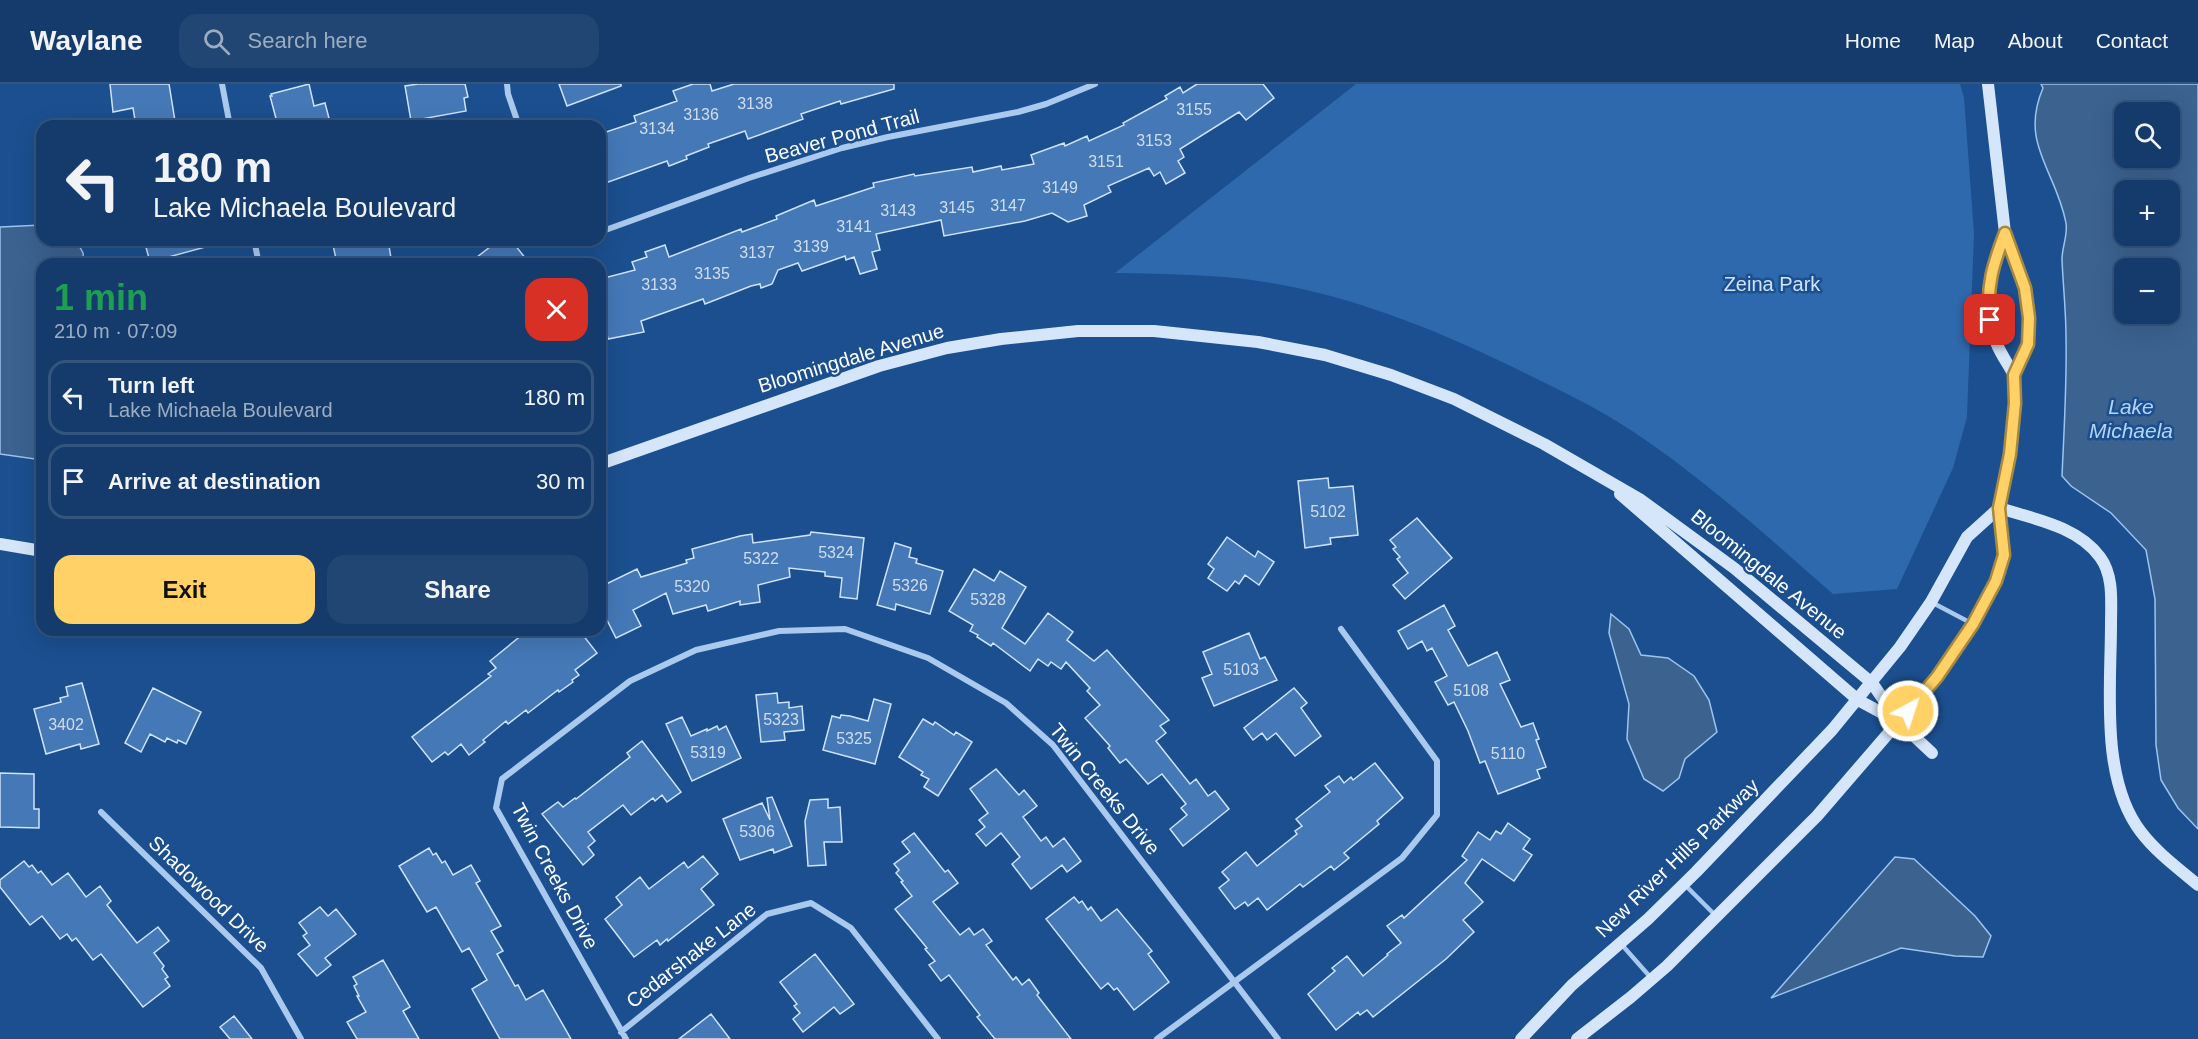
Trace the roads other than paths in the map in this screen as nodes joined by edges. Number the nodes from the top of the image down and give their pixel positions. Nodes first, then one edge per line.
1 (222, 84) edge
2 (507, 84) edge
3 (1095, 84) edge
4 (1988, 84) edge
5 (229, 120) edge
6 (517, 120) edge
7 (606, 230) edge
8 (2005, 233) junction
9 (2014, 375) junction
10 (606, 462) edge
11 (1598, 477) junction
12 (1999, 508) junction
13 (0, 544) edge
14 (36, 550) edge
15 (1930, 602) junction
16 (1973, 624) junction
17 (1341, 629) dead end
18 (1872, 683) junction
19 (1858, 700) junction
20 (1899, 722) junction
21 (1932, 753) dead end
22 (101, 812) dead end
23 (1684, 884) junction
24 (2198, 885) edge
25 (1718, 917) junction
26 (1620, 943) junction
27 (1652, 979) junction
28 (1234, 983) junction
29 (621, 1032) junction
30 (301, 1039) edge
31 (626, 1039) edge
32 (938, 1039) edge
33 (1157, 1039) edge
34 (1278, 1039) edge
35 (1521, 1039) edge
36 (1577, 1039) edge

1 - 5 street
2 - 6 street
3 - 7 street, Beaver Pond Trail
4 - 8 street
8 - 9 street
8 - 9 street
9 - 12 street
10 - 11 street, Bloomingdale Avenue
11 - 18 street, Bloomingdale Avenue
11 - 19 street, Bloomingdale Avenue
12 - 15 street, New River Hills Parkway
12 - 16 street
12 - 24 street
13 - 14 street
15 - 16 lane
15 - 18 street, New River Hills Parkway
16 - 20 street
17 - 28 street
18 - 19 street, New River Hills Parkway
18 - 20 street, Bloomingdale Avenue
19 - 20 street, Bloomingdale Avenue
19 - 23 street, New River Hills Parkway
20 - 21 street, Bloomingdale Avenue
20 - 25 street
22 - 30 street, Shadowood Drive
23 - 25 lane
23 - 26 street, New River Hills Parkway
25 - 27 street
26 - 27 lane
26 - 35 street, New River Hills Parkway
27 - 36 street
28 - 29 street, Twin Creeks Drive
28 - 33 street
28 - 34 street, Twin Creeks Drive
29 - 31 street, Twin Creeks Drive
29 - 32 street, Cedarshake Lane

